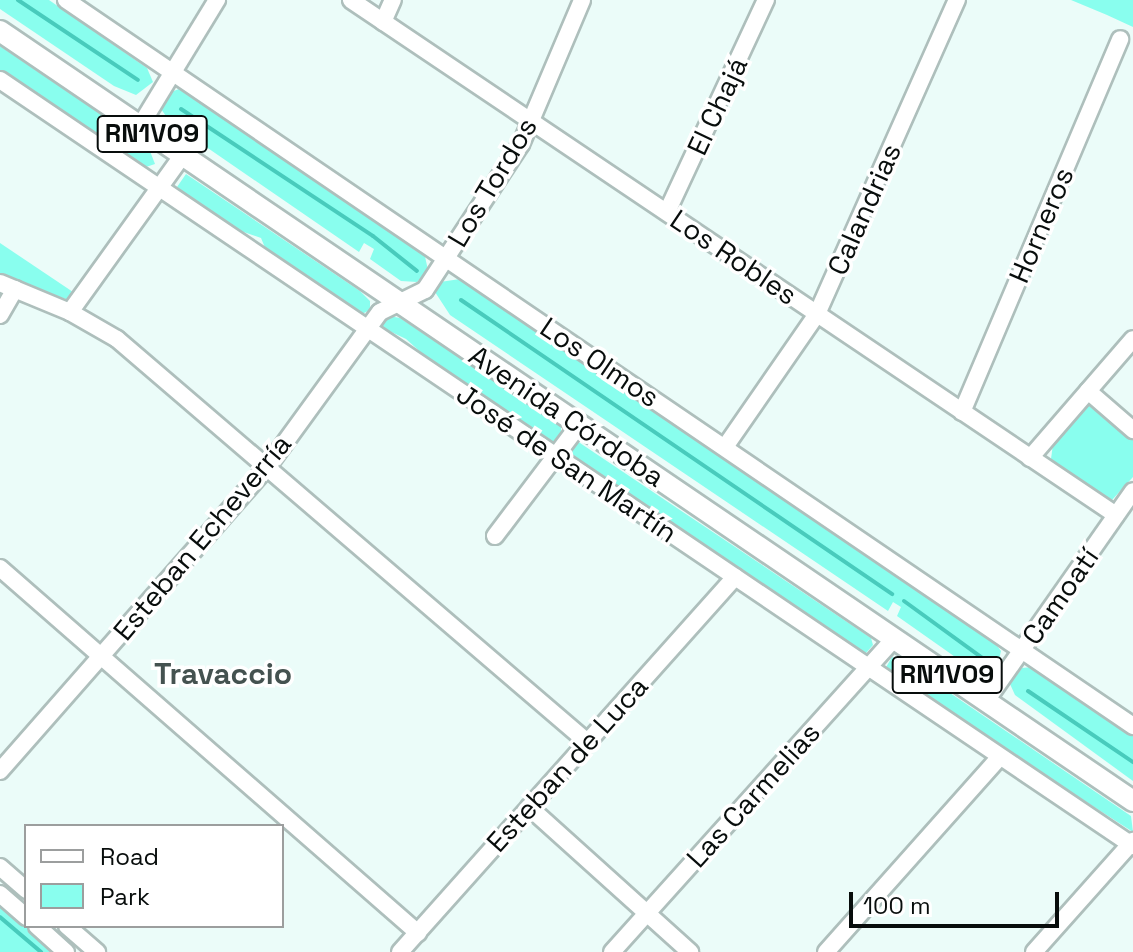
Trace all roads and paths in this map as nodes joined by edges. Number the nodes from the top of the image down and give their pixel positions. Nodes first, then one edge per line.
1 (66, 0) edge
2 (217, 0) edge
3 (351, 0) edge
4 (393, 0) edge
5 (582, 0) edge
6 (766, 0) edge
7 (957, 0) edge
8 (383, 22) junction
9 (0, 31) edge
10 (1120, 39) dead end
11 (173, 72) junction
12 (0, 80) edge
13 (531, 121) junction
14 (140, 126) junction
15 (183, 155) junction
16 (160, 188) junction
17 (667, 212) junction
18 (446, 258) junction
19 (8, 286) edge
20 (400, 302) junction
21 (70, 312) junction
22 (817, 314) junction
23 (0, 315) edge
24 (367, 329) junction
25 (1133, 339) edge
26 (1088, 391) junction
27 (962, 412) junction
28 (579, 425) junction
29 (1133, 430) edge
30 (725, 447) junction
31 (556, 455) junction
32 (1030, 458) junction
33 (268, 466) junction
34 (1133, 491) edge
35 (1116, 515) junction
36 (495, 536) dead end
37 (0, 568) edge
38 (735, 577) junction
39 (894, 639) junction
40 (1022, 650) junction
41 (101, 656) junction
42 (868, 667) junction
43 (986, 701) junction
44 (1133, 726) edge
45 (586, 741) junction
46 (1000, 757) junction
47 (0, 771) edge
48 (1133, 801) edge
49 (529, 807) junction
50 (1132, 844) edge
51 (0, 867) edge
52 (24, 888) edge
53 (0, 894) edge
54 (647, 913) junction
55 (24, 915) edge
56 (39, 928) edge
57 (69, 928) edge
58 (418, 933) junction
59 (66, 952) edge
60 (97, 952) edge
61 (400, 952) edge
62 (612, 952) edge
63 (690, 952) edge
64 (826, 952) edge
65 (1034, 952) edge

1 - 11 street, Los Olmos
2 - 11 street
3 - 8 street, Los Robles
4 - 8 street
5 - 13 street, Los Tordos
6 - 17 street, El Chajá
7 - 22 street, Calandrias
8 - 13 street, Los Robles
9 - 14 main road, Avenida Córdoba / RN1V09
10 - 27 street, Horneros
11 - 14 street
11 - 18 street, Los Olmos
12 - 16 street, José de San Martín
13 - 17 street, Los Robles
13 - 18 street, Los Tordos
14 - 15 main road, Avenida Córdoba / RN1V09
15 - 16 street
15 - 20 main road, Avenida Córdoba / RN1V09
16 - 21 street
16 - 24 street, José de San Martín
17 - 22 street, Los Robles
18 - 20 street, Los Tordos
18 - 30 street, Los Olmos
19 - 21 street
19 - 23 street
20 - 24 street, Esteban Echeverría
20 - 28 main road, Avenida Córdoba / RN1V09
21 - 33 street
22 - 27 street, Los Robles
22 - 30 street, Calandrias
24 - 31 street, José de San Martín
24 - 33 street, Esteban Echeverría
25 - 26 street
26 - 29 street
26 - 32 street
27 - 32 street, Los Robles
28 - 31 street
28 - 39 main road, Avenida Córdoba / RN1V09
30 - 40 street, Los Olmos
31 - 36 street
31 - 38 street, José de San Martín
32 - 35 street, Los Robles
33 - 41 street, Esteban Echeverría
33 - 45 street
34 - 35 street, Camoatí
35 - 40 street, Camoatí
37 - 41 street
38 - 42 street, José de San Martín
38 - 45 street, Esteban de Luca
39 - 42 street, Las Carmelias
39 - 43 main road, Avenida Córdoba / RN1V09
40 - 43 street, Camoatí
40 - 44 street, Los Olmos
41 - 47 street, Esteban Echeverría
41 - 58 street
42 - 46 street, José de San Martín
42 - 54 street, Las Carmelias
43 - 48 main road, Avenida Córdoba / RN1V09
45 - 49 street, Esteban de Luca
46 - 50 street, José de San Martín
46 - 64 street
49 - 54 street
49 - 58 street, Esteban de Luca
50 - 65 street
51 - 52 street
53 - 55 street
54 - 62 street, Las Carmelias
54 - 63 street
56 - 59 street
57 - 60 street
58 - 61 street, Esteban de Luca

